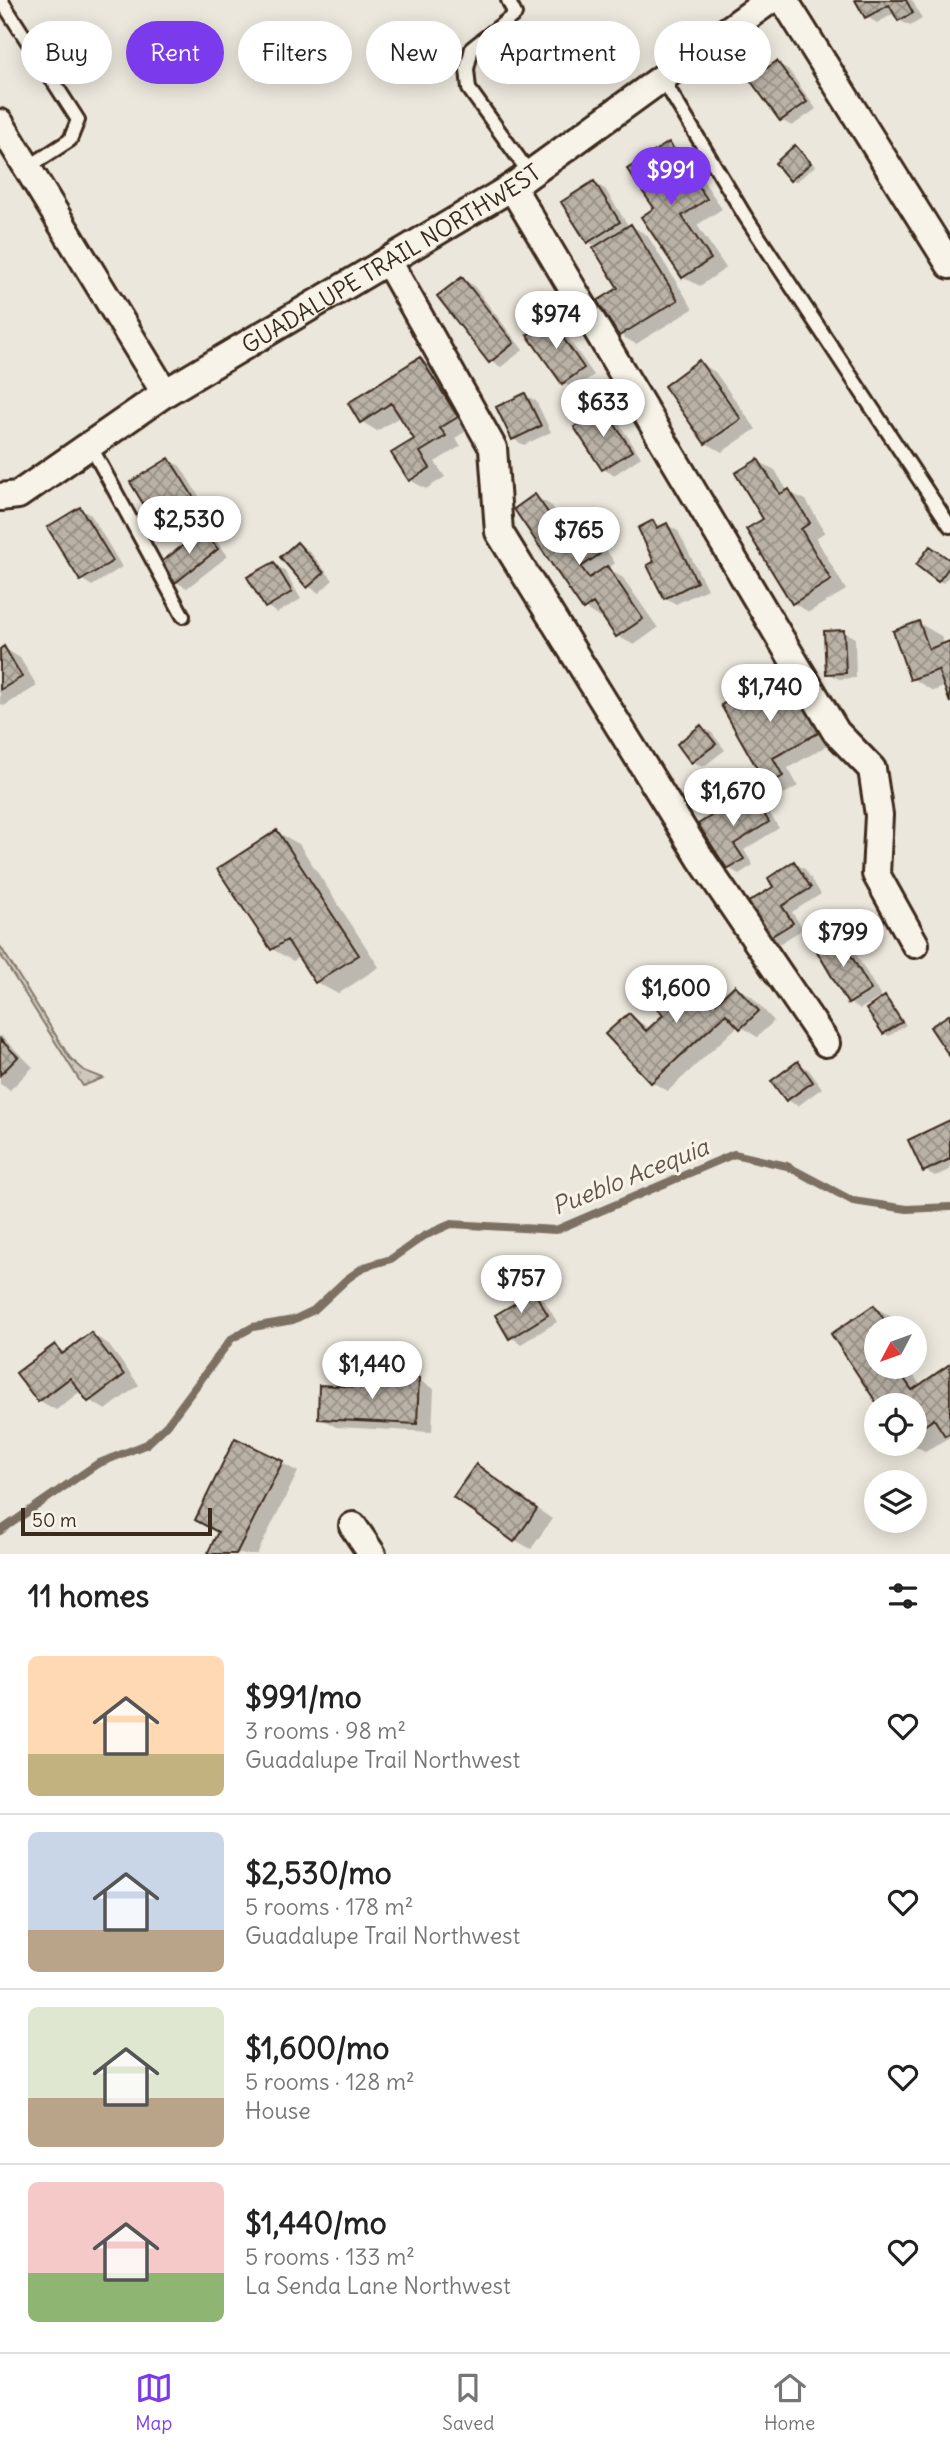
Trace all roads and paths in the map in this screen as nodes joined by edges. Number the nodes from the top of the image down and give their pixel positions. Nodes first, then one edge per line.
1 (1, 0) edge
2 (508, 0) edge
3 (770, 0) edge
4 (784, 0) edge
5 (741, 21) edge
6 (654, 84) edge
7 (666, 84) edge
8 (0, 123) edge
9 (27, 168) junction
10 (521, 181) junction
11 (388, 261) junction
12 (950, 265) edge
13 (165, 393) junction
14 (90, 445) junction
15 (0, 497) edge
16 (950, 526) edge
17 (183, 616) dead end
18 (915, 944) dead end
19 (826, 1044) dead end
20 (353, 1526) dead end
21 (372, 1554) edge

1 - 9 lane
2 - 10 lane
3 - 5 street, GUADALUPE TRAIL NORTHWEST
4 - 12 street
6 - 10 street, GUADALUPE TRAIL NORTHWEST
7 - 16 lane
8 - 9 street
9 - 13 street
10 - 11 street, GUADALUPE TRAIL NORTHWEST
10 - 18 street
11 - 13 street, GUADALUPE TRAIL NORTHWEST
11 - 19 street
13 - 14 street, GUADALUPE TRAIL NORTHWEST
14 - 15 street, GUADALUPE TRAIL NORTHWEST
14 - 17 lane
20 - 21 street

